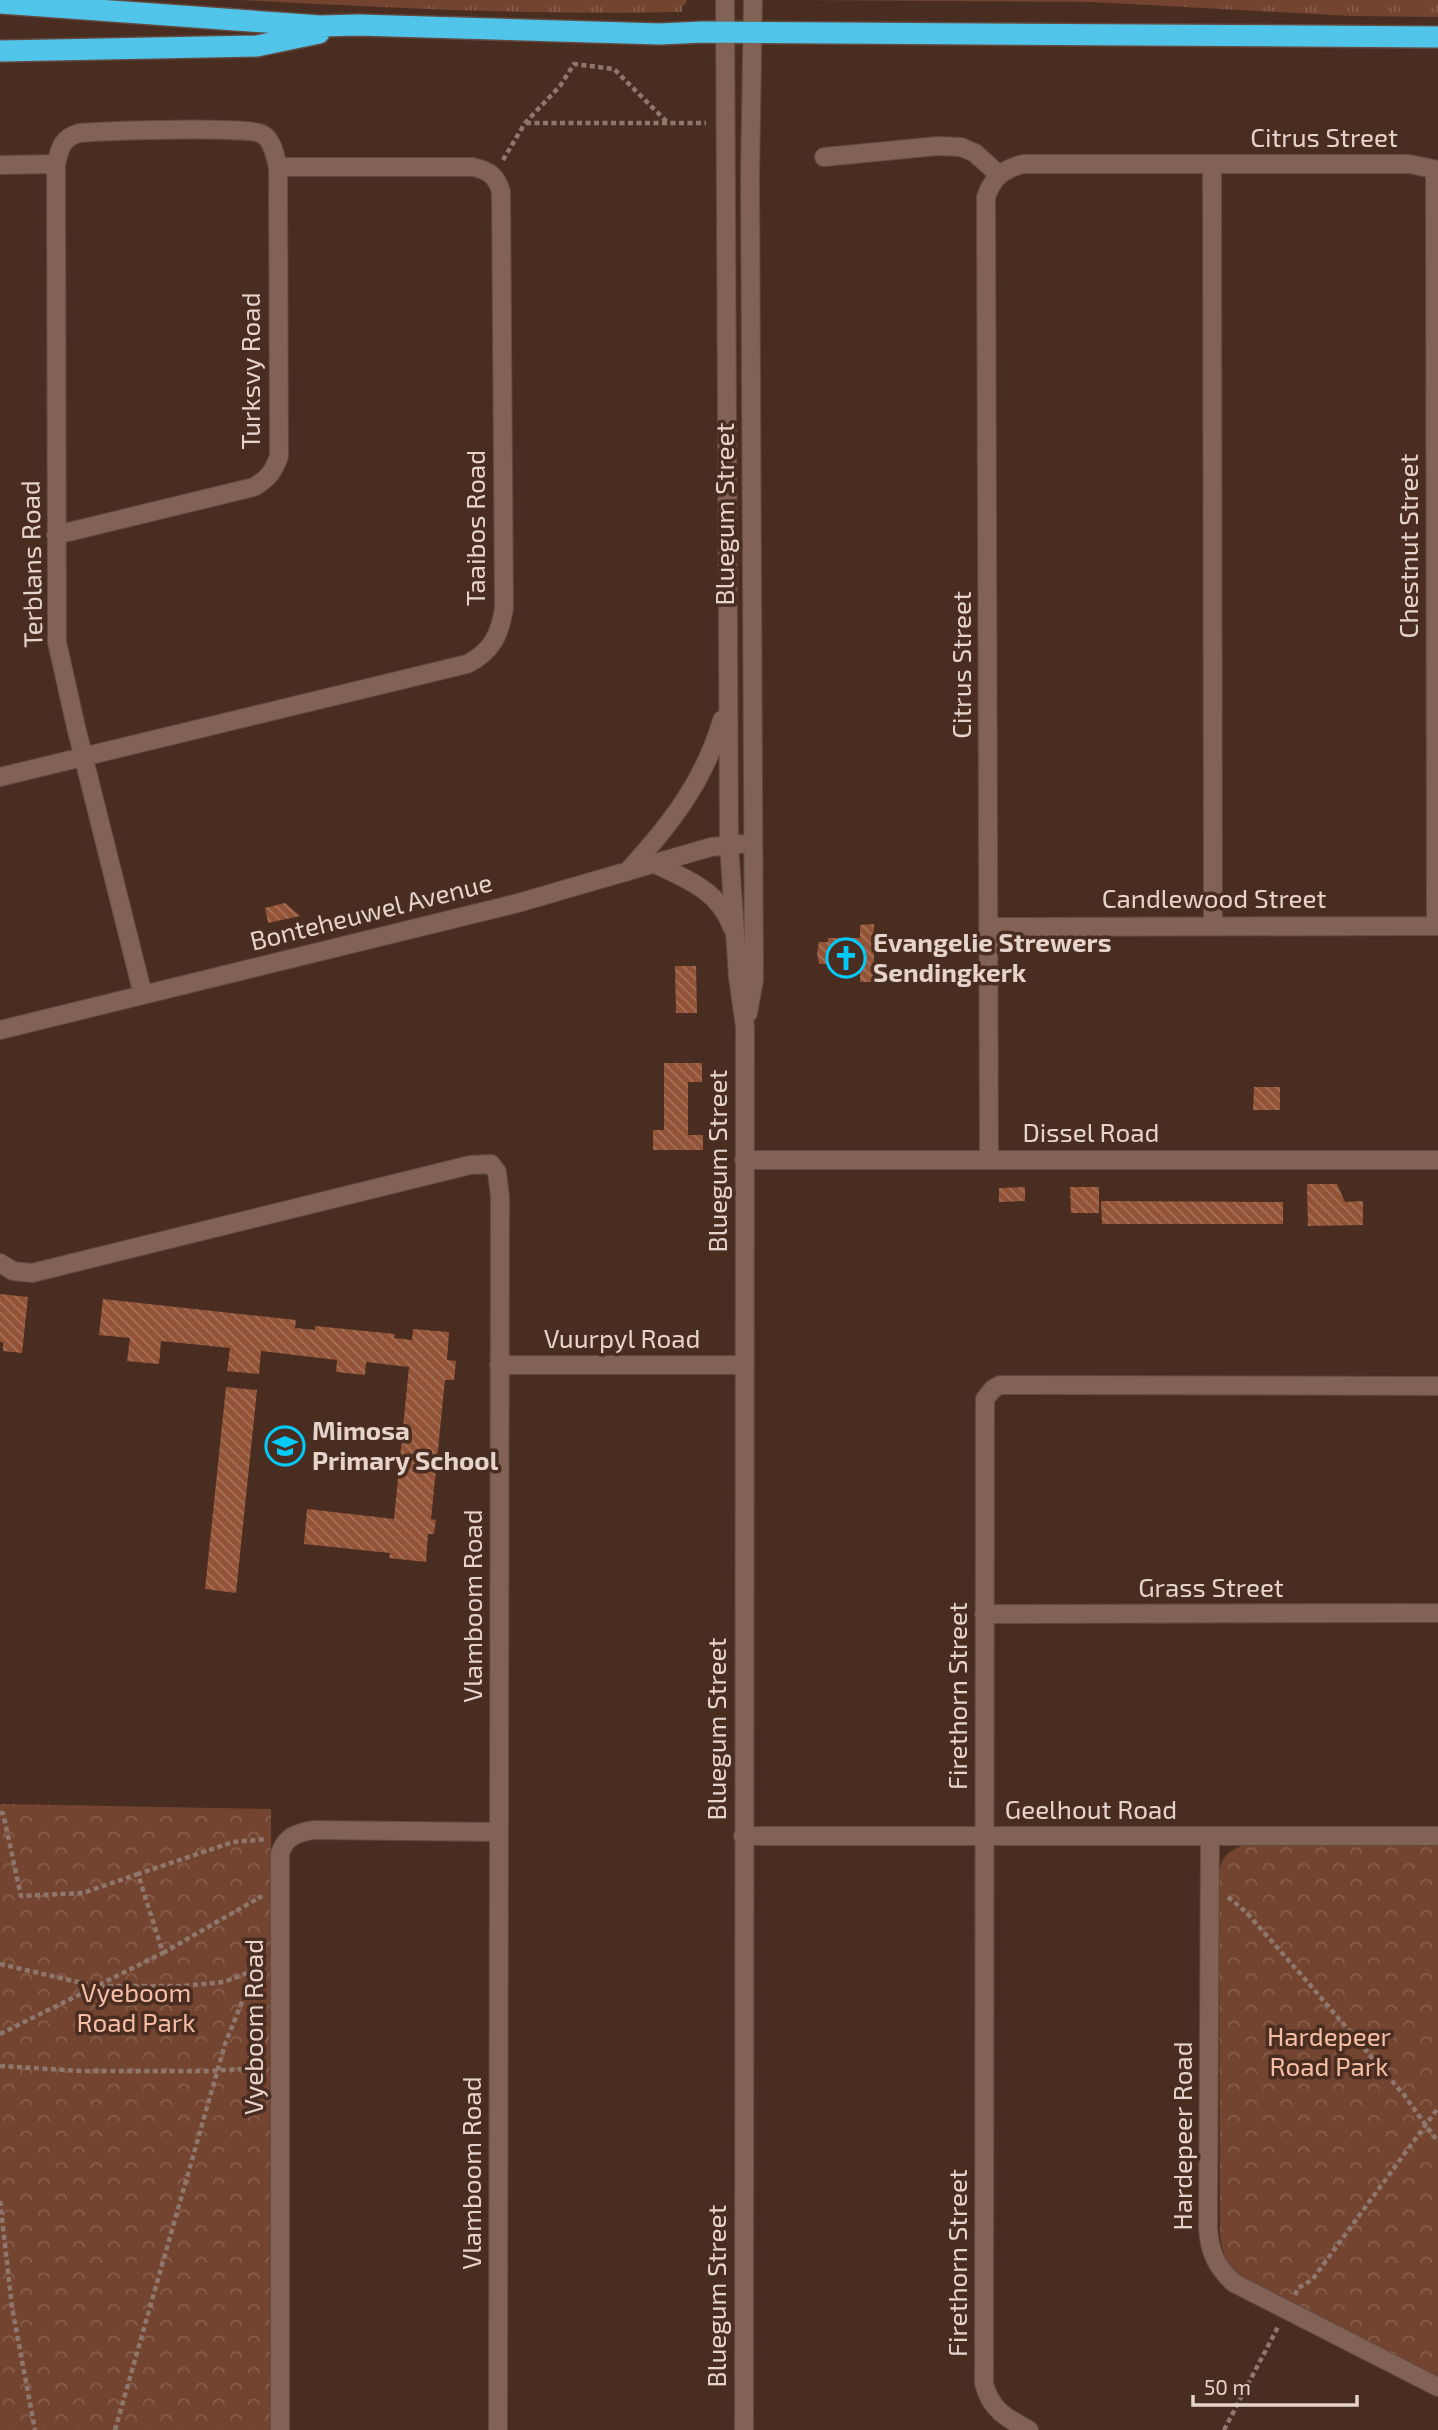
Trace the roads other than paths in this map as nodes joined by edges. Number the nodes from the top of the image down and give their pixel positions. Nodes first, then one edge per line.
1 (724, 0) edge
2 (753, 0) edge
3 (0, 3) edge
4 (359, 25) junction
5 (725, 33) junction
6 (754, 33) junction
7 (1438, 37) edge
8 (0, 51) edge
9 (824, 157) dead end
10 (0, 164) edge
11 (56, 164) junction
12 (1212, 164) junction
13 (278, 167) junction
14 (1436, 170) edge
15 (998, 174) junction
16 (56, 535) junction
17 (727, 701) junction
18 (84, 759) junction
19 (0, 777) edge
20 (754, 842) junction
21 (729, 845) junction
22 (655, 864) junction
23 (627, 872) junction
24 (1213, 925) junction
25 (1437, 926) edge
26 (989, 927) junction
27 (734, 937) junction
28 (143, 995) junction
29 (745, 1027) junction
30 (0, 1030) edge
31 (744, 1160) junction
32 (989, 1160) junction
33 (1438, 1160) edge
34 (0, 1263) edge
35 (499, 1365) junction
36 (744, 1365) junction
37 (1438, 1386) edge
38 (1438, 1613) edge
39 (984, 1614) junction
40 (499, 1832) junction
41 (743, 1836) junction
42 (985, 1836) junction
43 (1210, 1836) junction
44 (1438, 1836) edge
45 (1438, 2387) edge
46 (280, 2430) edge
47 (498, 2430) edge
48 (744, 2430) edge
49 (1029, 2430) edge

1 - 5 street, Bluegum Street
2 - 6 street, Bluegum Street
3 - 4 highway
4 - 5 highway
4 - 8 highway
5 - 6 highway
5 - 17 street, Bluegum Street
6 - 7 highway
6 - 20 street, Bluegum Street
9 - 15 street
10 - 11 street
11 - 13 street, Turksvy Road
11 - 16 street, Terblans Road
12 - 14 street, Citrus Street
12 - 15 street, Citrus Street
12 - 24 street
13 - 16 street, Turksvy Road
13 - 18 street, Taaibos Road
14 - 25 street, Chestnut Street
15 - 26 street, Citrus Street
16 - 18 street, Terblans Road
17 - 21 street, Bluegum Street
17 - 23 street
18 - 19 street, Taaibos Road
18 - 28 street, Terblans Road
20 - 21 street, Bonteheuwel Avenue
20 - 29 street, Bluegum Street
21 - 22 street, Bonteheuwel Avenue
21 - 27 street, Bluegum Street
22 - 23 street, Bonteheuwel Avenue
22 - 27 street
23 - 28 street, Bonteheuwel Avenue
24 - 25 street, Candlewood Street
24 - 26 street, Candlewood Street
26 - 32 street, Citrus Street
27 - 29 street, Bluegum Street
28 - 30 street, Bonteheuwel Avenue
29 - 31 street, Bluegum Street
31 - 32 street, Dissel Road
31 - 36 street, Bluegum Street
32 - 33 street, Dissel Road
34 - 35 street, Vlamboom Road
35 - 36 street, Vuurpyl Road
35 - 40 street, Vlamboom Road
36 - 41 street, Bluegum Street
37 - 39 street, Firethorn Street
38 - 39 street, Grass Street
39 - 42 street, Firethorn Street
40 - 46 street, Vyeboom Road
40 - 47 street, Vlamboom Road
41 - 42 street, Geelhout Road
41 - 48 street, Bluegum Street
42 - 43 street, Geelhout Road
42 - 49 street, Firethorn Street
43 - 44 street, Geelhout Road
43 - 45 street, Hardepeer Road

